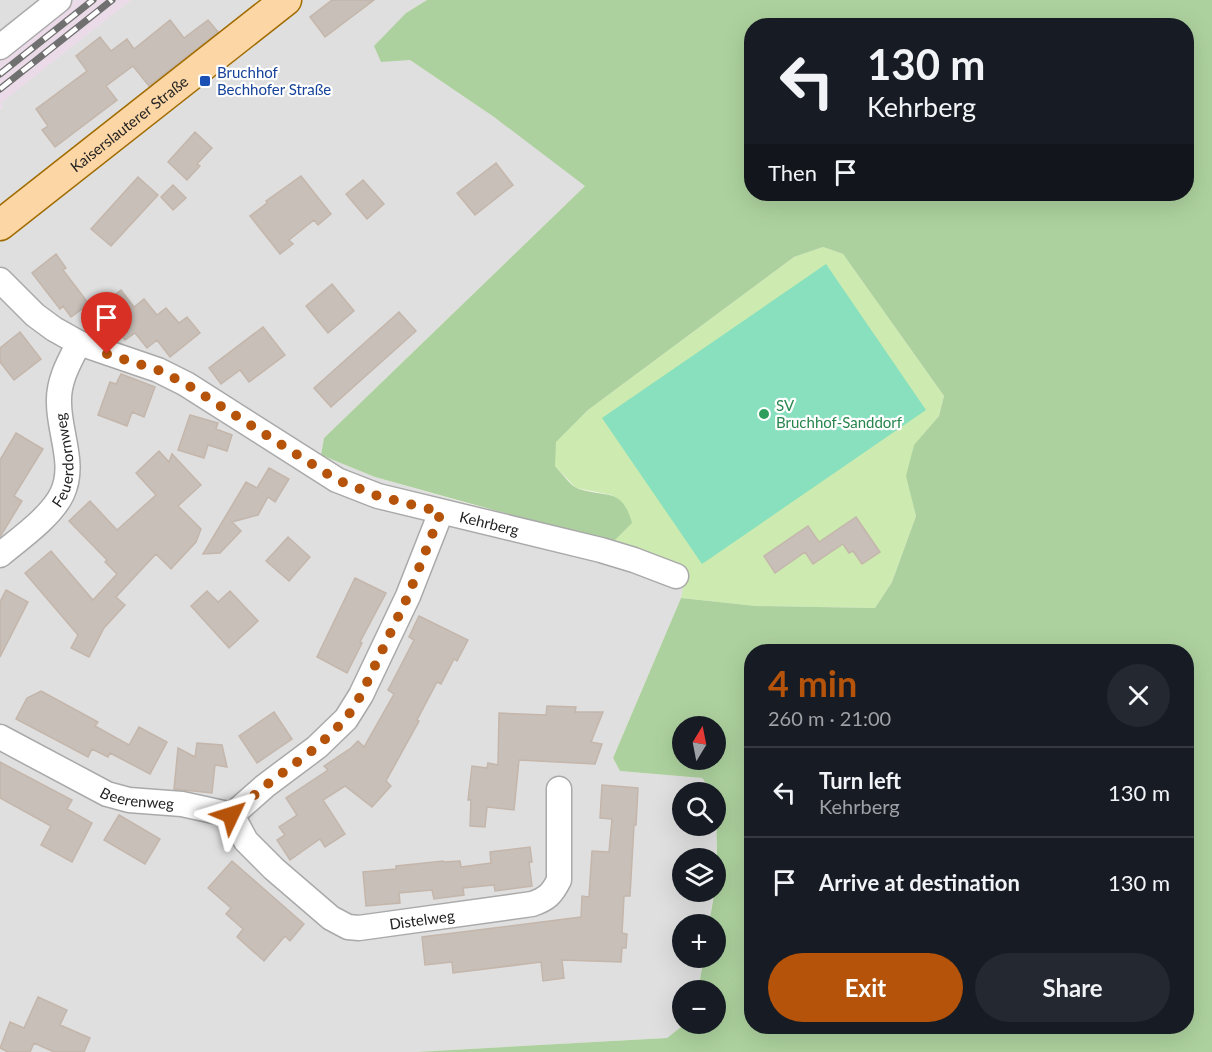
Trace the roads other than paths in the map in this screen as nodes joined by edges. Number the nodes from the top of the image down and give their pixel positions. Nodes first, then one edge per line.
1 (59, 0) edge
2 (286, 0) edge
3 (0, 47) edge
4 (0, 225) edge
5 (0, 280) edge
6 (79, 343) junction
7 (441, 512) junction
8 (0, 555) edge
9 (676, 576) dead end
10 (0, 737) edge
11 (560, 789) dead end
12 (231, 815) junction

1 - 3 street
2 - 4 main road, Kaiserslauterer Straße
5 - 6 street, Kehrberg
6 - 7 street, Kehrberg
6 - 8 street, Feuerdornweg
7 - 9 street, Kehrberg
7 - 12 street
10 - 12 street, Beerenweg
11 - 12 street, Distelweg

